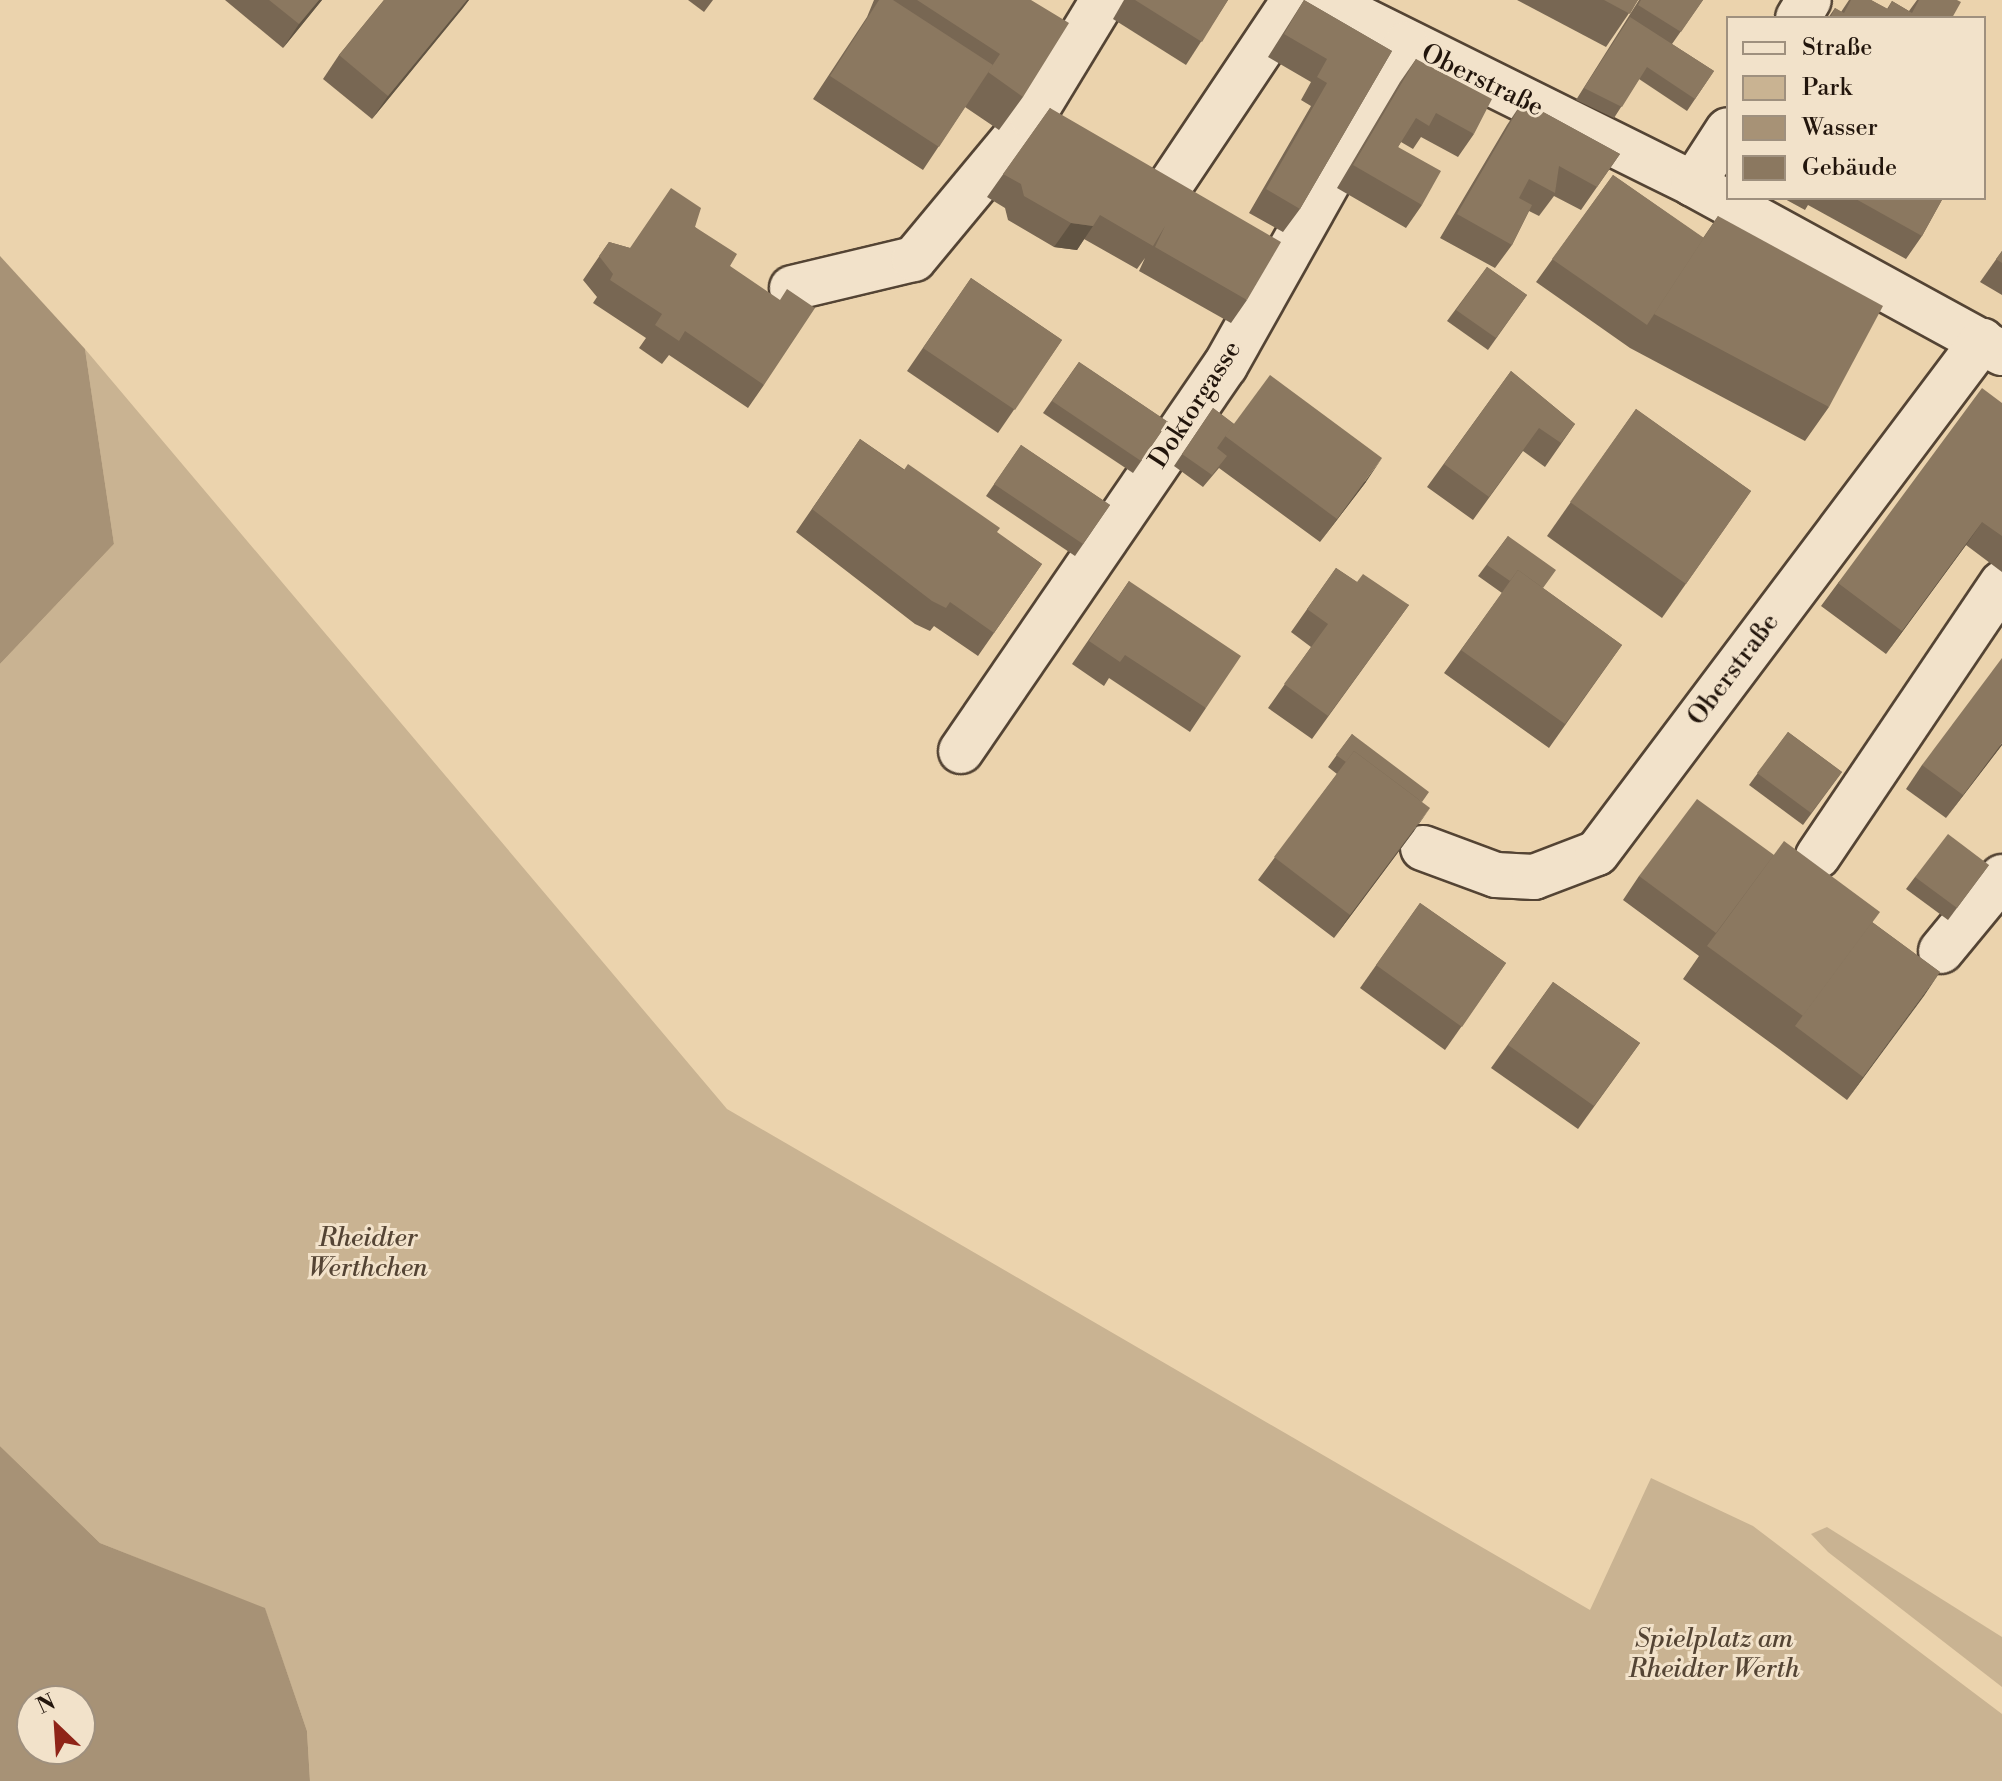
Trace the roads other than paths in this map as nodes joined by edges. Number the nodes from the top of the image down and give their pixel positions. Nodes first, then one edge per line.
1 (1103, 0) edge
2 (1294, 0) edge
3 (1323, 0) edge
4 (1406, 44) junction
5 (1726, 133) edge
6 (1693, 184) junction
7 (1169, 187) edge
8 (792, 288) edge
9 (1992, 347) edge
10 (2002, 583) edge
11 (961, 751) dead end
12 (1423, 848) edge
13 (1818, 856) dead end
14 (2002, 877) edge
15 (1941, 951) dead end

1 - 8 street
2 - 7 street
3 - 4 street, Oberstraße
4 - 6 street, Oberstraße
4 - 11 street, Doktorgasse
5 - 6 street
6 - 9 street, Oberstraße
9 - 12 street, Oberstraße
10 - 13 street
14 - 15 street

